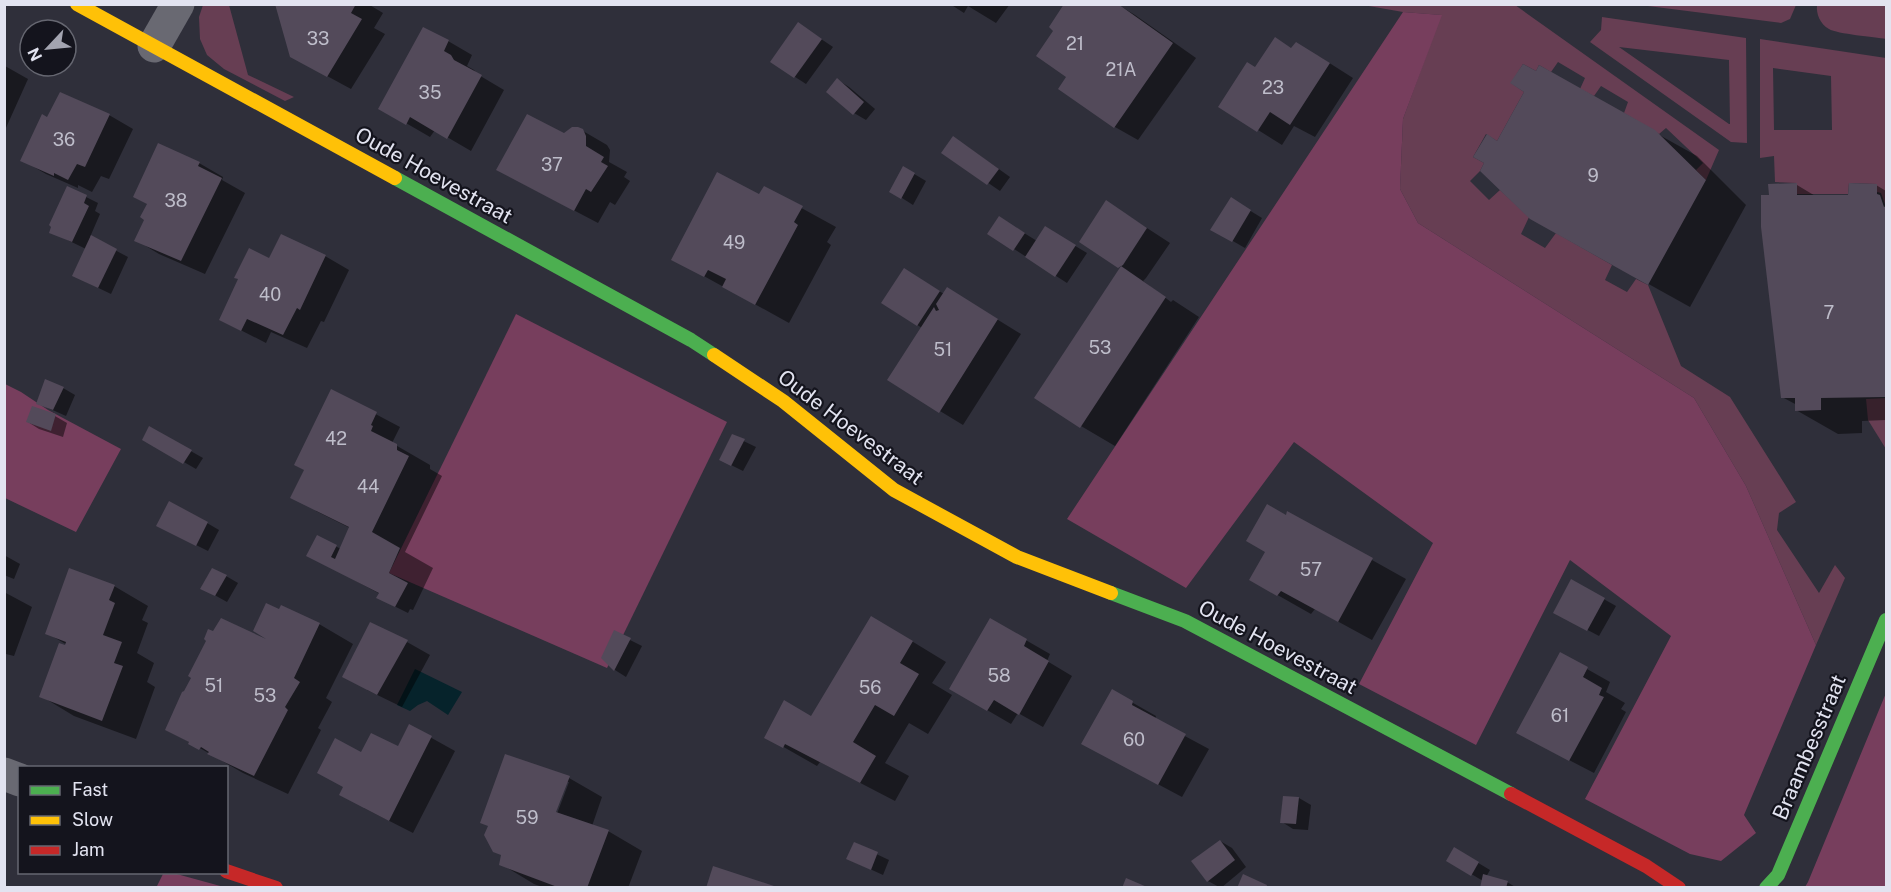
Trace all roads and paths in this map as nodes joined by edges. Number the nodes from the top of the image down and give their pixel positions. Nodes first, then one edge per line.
1 (77, 4) edge
2 (178, 4) edge
3 (154, 46) junction
4 (1887, 620) edge
5 (228, 872) edge
6 (276, 888) edge
7 (1679, 888) edge
8 (1766, 888) edge

1 - 3 street, Oude Hoevestraat
2 - 3 street
3 - 7 street, Oude Hoevestraat
4 - 8 street, Braambesstraat
5 - 6 street

